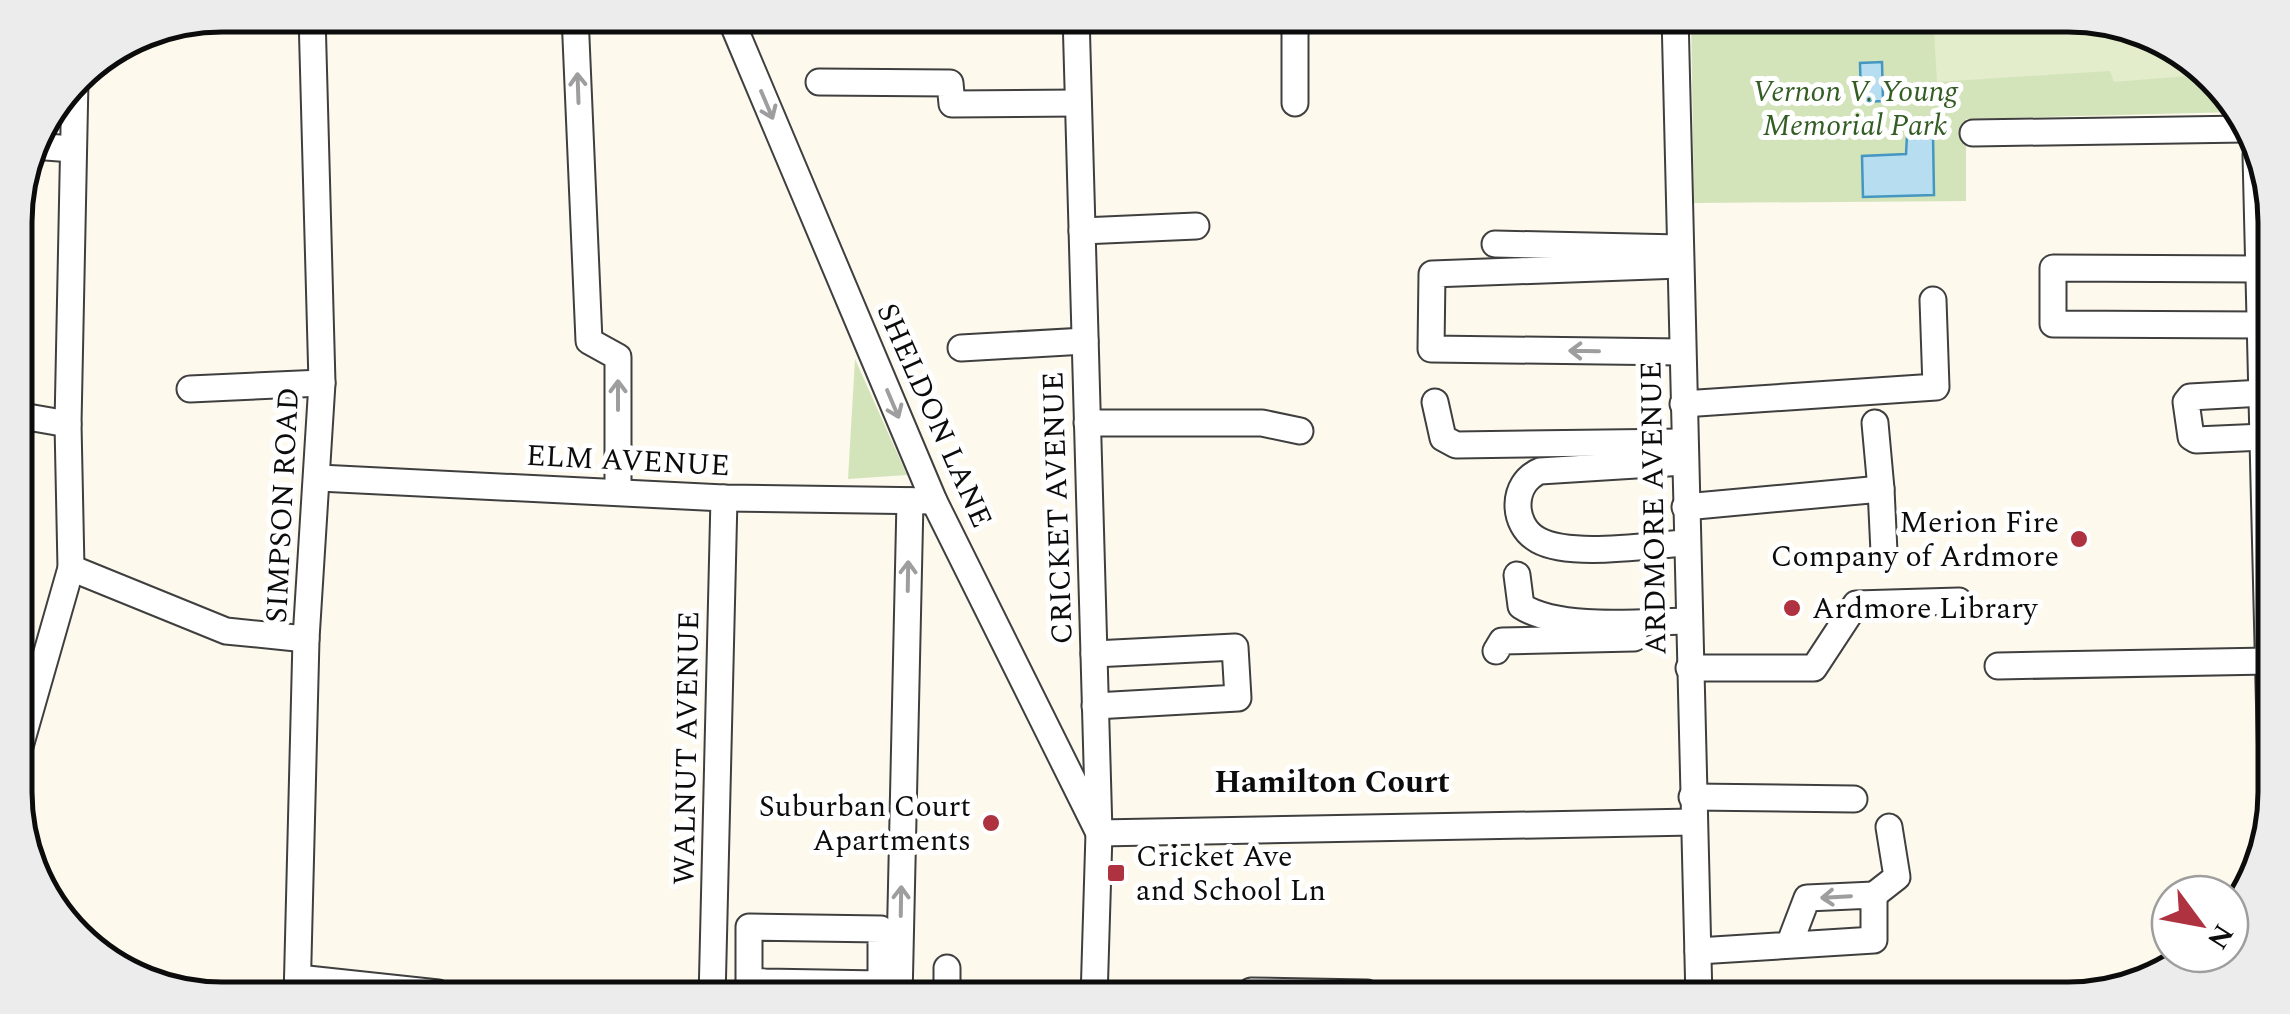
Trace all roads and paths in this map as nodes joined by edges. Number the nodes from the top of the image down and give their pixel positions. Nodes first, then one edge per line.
1 (1296, 32) edge
2 (1675, 32) edge
3 (312, 33) edge
4 (575, 33) edge
5 (736, 33) edge
6 (1076, 33) edge
7 (819, 82) dead end
8 (1078, 103) junction
9 (74, 104) edge
10 (1295, 104) dead end
11 (2234, 130) edge
12 (1973, 133) dead end
13 (48, 147) edge
14 (73, 149) junction
15 (1196, 226) dead end
16 (1082, 231) junction
17 (1495, 244) dead end
18 (1680, 257) junction
19 (2258, 269) edge
20 (1933, 300) dead end
21 (2258, 324) edge
22 (1085, 340) junction
23 (961, 348) dead end
24 (1682, 352) junction
25 (322, 383) junction
26 (190, 389) dead end
27 (2258, 393) edge
28 (1434, 402) dead end
29 (1683, 404) junction
30 (33, 418) edge
31 (1087, 423) junction
32 (1875, 423) dead end
33 (68, 424) junction
34 (1300, 431) dead end
35 (2258, 437) edge
36 (1684, 452) junction
37 (319, 478) junction
38 (1882, 488) junction
39 (618, 492) junction
40 (724, 498) junction
41 (922, 501) junction
42 (1686, 508) junction
43 (1686, 542) junction
44 (1884, 552) dead end
45 (71, 568) junction
46 (1517, 575) dead end
47 (1959, 600) dead end
48 (1688, 629) junction
49 (306, 638) junction
50 (1496, 651) dead end
51 (1094, 654) junction
52 (2258, 662) edge
53 (1998, 666) dead end
54 (1689, 668) junction
55 (32, 704) edge
56 (1096, 706) junction
57 (1854, 799) dead end
58 (1692, 809) junction
59 (1889, 826) dead end
60 (1099, 834) junction
61 (1874, 895) junction
62 (1790, 945) junction
63 (1698, 952) junction
64 (947, 968) dead end
65 (1699, 981) edge
66 (298, 982) edge
67 (712, 982) edge
68 (751, 982) edge
69 (882, 982) edge
70 (900, 982) edge
71 (947, 982) edge
72 (1095, 982) edge

1 - 10 street
2 - 18 street, ARDMORE AVENUE
3 - 25 street, SIMPSON ROAD
39 -> 4 street
5 -> 41 street, SHELDON LANE
6 - 8 street, CRICKET AVENUE
7 - 8 street
8 - 16 street, CRICKET AVENUE
9 - 14 street
11 - 12 street
13 - 14 street
14 - 33 street
15 - 16 street
16 - 22 street, CRICKET AVENUE
17 - 18 street
18 - 24 street, ARDMORE AVENUE
24 -> 18 street
19 - 21 street
20 - 29 street
22 - 23 street
22 - 31 street, CRICKET AVENUE
24 - 29 street, ARDMORE AVENUE
25 - 26 street
25 - 37 street, SIMPSON ROAD
27 - 35 street
28 - 36 street
29 - 36 street, ARDMORE AVENUE
30 - 33 street
31 - 34 street
31 - 51 street, CRICKET AVENUE
32 - 38 street
33 - 45 street
36 - 42 street, ARDMORE AVENUE
36 - 43 street
37 - 39 street, ELM AVENUE
37 - 49 street, SIMPSON ROAD
38 - 42 street
38 - 44 street
39 - 40 street, ELM AVENUE
40 - 41 street, ELM AVENUE
40 - 67 street, WALNUT AVENUE
41 - 60 street, SHELDON LANE
70 -> 41 street
42 - 43 street, ARDMORE AVENUE
43 - 48 street, ARDMORE AVENUE
45 - 49 street
45 - 55 street
46 - 48 street
47 - 54 street
48 - 50 street
48 - 54 street, ARDMORE AVENUE
49 - 66 street, SIMPSON ROAD
51 - 56 street, CRICKET AVENUE
51 - 56 street
52 - 53 street
54 - 58 street, ARDMORE AVENUE
56 - 60 street, CRICKET AVENUE
57 - 58 street
58 - 60 street
58 - 63 street, ARDMORE AVENUE
59 - 61 street
60 - 72 street, CRICKET AVENUE
61 -> 62 street
61 - 62 street
62 - 63 street
63 - 65 street, ARDMORE AVENUE
64 - 71 street
68 - 69 street

